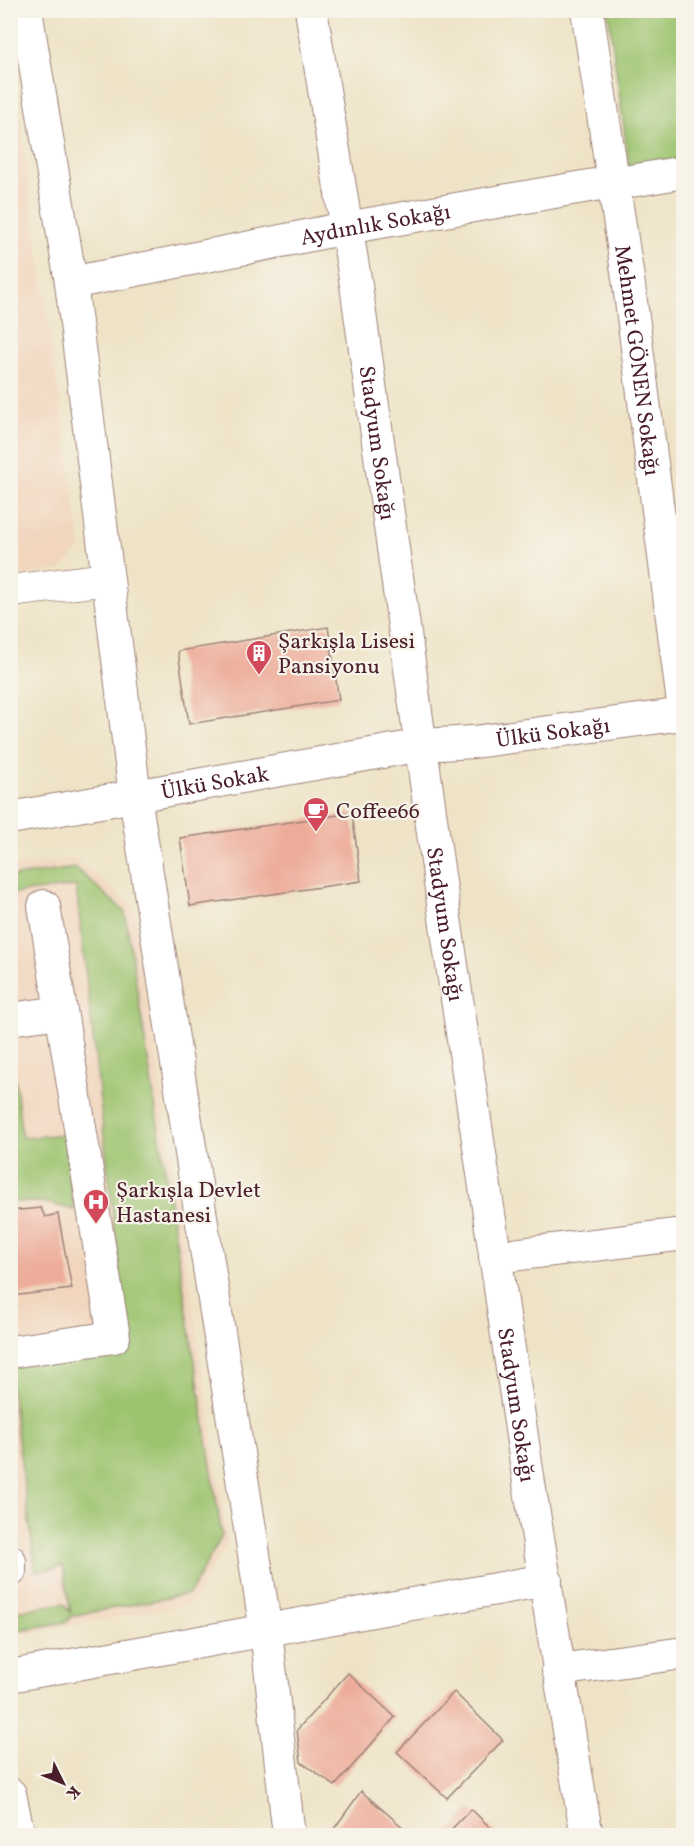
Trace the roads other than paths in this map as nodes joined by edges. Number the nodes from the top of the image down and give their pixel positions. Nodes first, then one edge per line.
1 (27, 10) edge
2 (311, 10) edge
3 (587, 10) edge
4 (684, 172) edge
5 (612, 182) junction
6 (346, 228) junction
7 (71, 282) junction
8 (108, 579) junction
9 (10, 591) edge
10 (684, 713) edge
11 (422, 746) junction
12 (135, 796) junction
13 (10, 819) edge
14 (44, 906) dead end
15 (61, 1012) junction
16 (10, 1019) edge
17 (684, 1234) edge
18 (495, 1257) junction
19 (10, 1352) edge
20 (10, 1561) edge
21 (10, 1571) edge
22 (546, 1580) junction
23 (266, 1630) junction
24 (684, 1653) edge
25 (558, 1670) junction
26 (10, 1676) edge
27 (10, 1794) edge
28 (19, 1836) edge
29 (289, 1836) edge
30 (587, 1836) edge

1 - 7 street
2 - 6 street, Stadyum Sokağı
3 - 5 street, Mehmet GÖNEN Sokağı
4 - 5 street, Aydınlık Sokağı
5 - 6 street, Aydınlık Sokağı
5 - 10 street, Mehmet GÖNEN Sokağı
6 - 7 street, Aydınlık Sokağı
6 - 11 street, Stadyum Sokağı
7 - 8 street
8 - 9 street
8 - 12 street
10 - 11 street, Ülkü Sokağı
11 - 12 street, Ülkü Sokak
11 - 18 street, Stadyum Sokağı
12 - 13 street, Ülkü Sokak
12 - 23 street
14 - 15 street
15 - 16 street
15 - 19 street
17 - 18 street
18 - 22 street, Stadyum Sokağı
20 - 21 street
22 - 23 street
22 - 25 street, Stadyum Sokağı
23 - 26 street
23 - 29 street
24 - 25 street
25 - 30 street, Stadyum Sokağı
27 - 28 street

